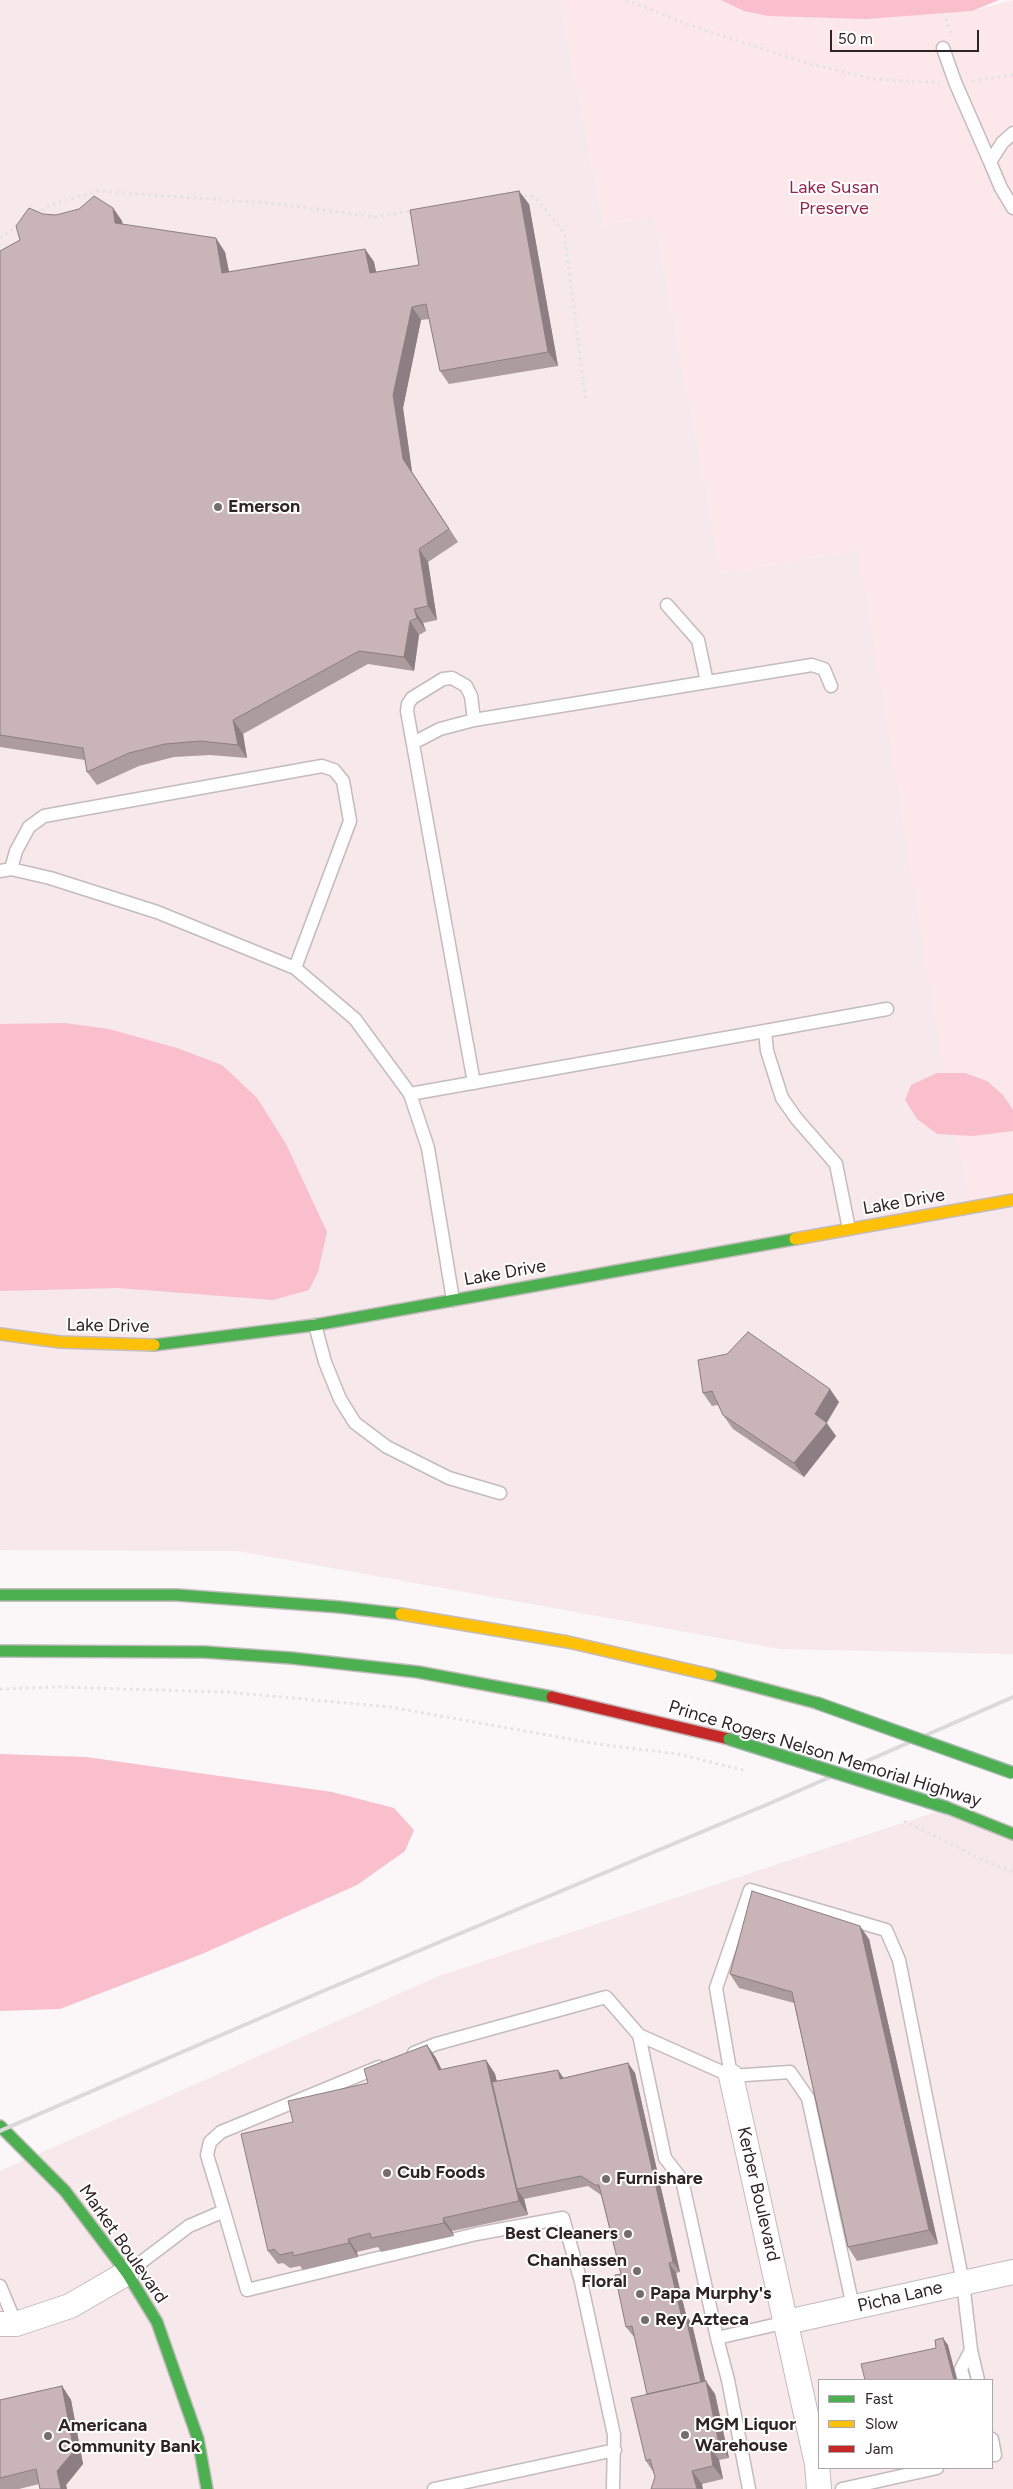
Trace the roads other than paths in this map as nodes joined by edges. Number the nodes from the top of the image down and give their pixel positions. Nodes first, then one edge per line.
1 (948, 45) road end
2 (1013, 133) edge
3 (990, 162) junction
4 (1007, 186) edge
5 (1013, 208) edge
6 (667, 605) dead end
7 (707, 682) junction
8 (831, 686) dead end
9 (474, 720) junction
10 (413, 743) junction
11 (6, 870) edge
12 (295, 968) junction
13 (887, 1009) dead end
14 (765, 1031) junction
15 (474, 1082) junction
16 (410, 1094) junction
17 (1013, 1200) edge
18 (849, 1229) junction
19 (452, 1300) junction
20 (315, 1325) junction
21 (0, 1334) edge
22 (500, 1493) dead end
23 (0, 1595) edge
24 (0, 1651) edge
25 (1013, 1773) edge
26 (1013, 1834) edge
27 (639, 2035) junction
28 (732, 2076) junction
29 (0, 2126) edge
30 (224, 2211) junction
31 (1013, 2272) edge
32 (127, 2273) junction
33 (962, 2283) junction
34 (0, 2286) edge
35 (853, 2308) junction
36 (787, 2322) junction
37 (8, 2324) edge
38 (717, 2338) junction
39 (971, 2350) junction
40 (964, 2379) edge
41 (978, 2379) edge
42 (615, 2450) junction
43 (932, 2469) edge
44 (451, 2487) edge
45 (207, 2489) edge
46 (434, 2489) edge
47 (613, 2489) edge
48 (749, 2489) edge
49 (819, 2489) edge
50 (842, 2489) edge

1 - 3 lane
2 - 3 lane
3 - 4 lane
4 - 5 lane
6 - 7 lane
7 - 8 lane
7 - 9 lane
9 - 10 lane
9 - 10 lane
10 - 15 lane
11 - 12 lane
11 - 12 lane
12 - 16 lane
13 - 14 lane
14 - 15 lane
14 - 18 lane
15 - 16 lane
16 - 19 lane
17 - 18 main road, Lake Drive
18 - 19 main road, Lake Drive
19 - 20 main road, Lake Drive
20 - 21 main road, Lake Drive
20 - 22 lane
23 - 25 main road, bridge
24 - 26 main road, Prince Rogers Nelson Memorial Highway, bridge
27 - 28 lane
27 - 30 lane
27 - 38 lane
28 - 33 lane
28 - 35 lane
28 - 36 street, Kerber Boulevard
29 - 32 main road, Market Boulevard
30 - 32 lane
30 - 42 lane
31 - 33 street, Picha Lane
32 - 37 street
32 - 45 main road, Market Boulevard
33 - 35 street, Picha Lane
33 - 39 lane
34 - 37 lane
35 - 36 street, Picha Lane
36 - 38 lane
36 - 49 street, Kerber Boulevard
38 - 48 lane
39 - 40 lane
39 - 41 lane
42 - 44 lane
42 - 47 lane
43 - 50 lane
44 - 46 lane

